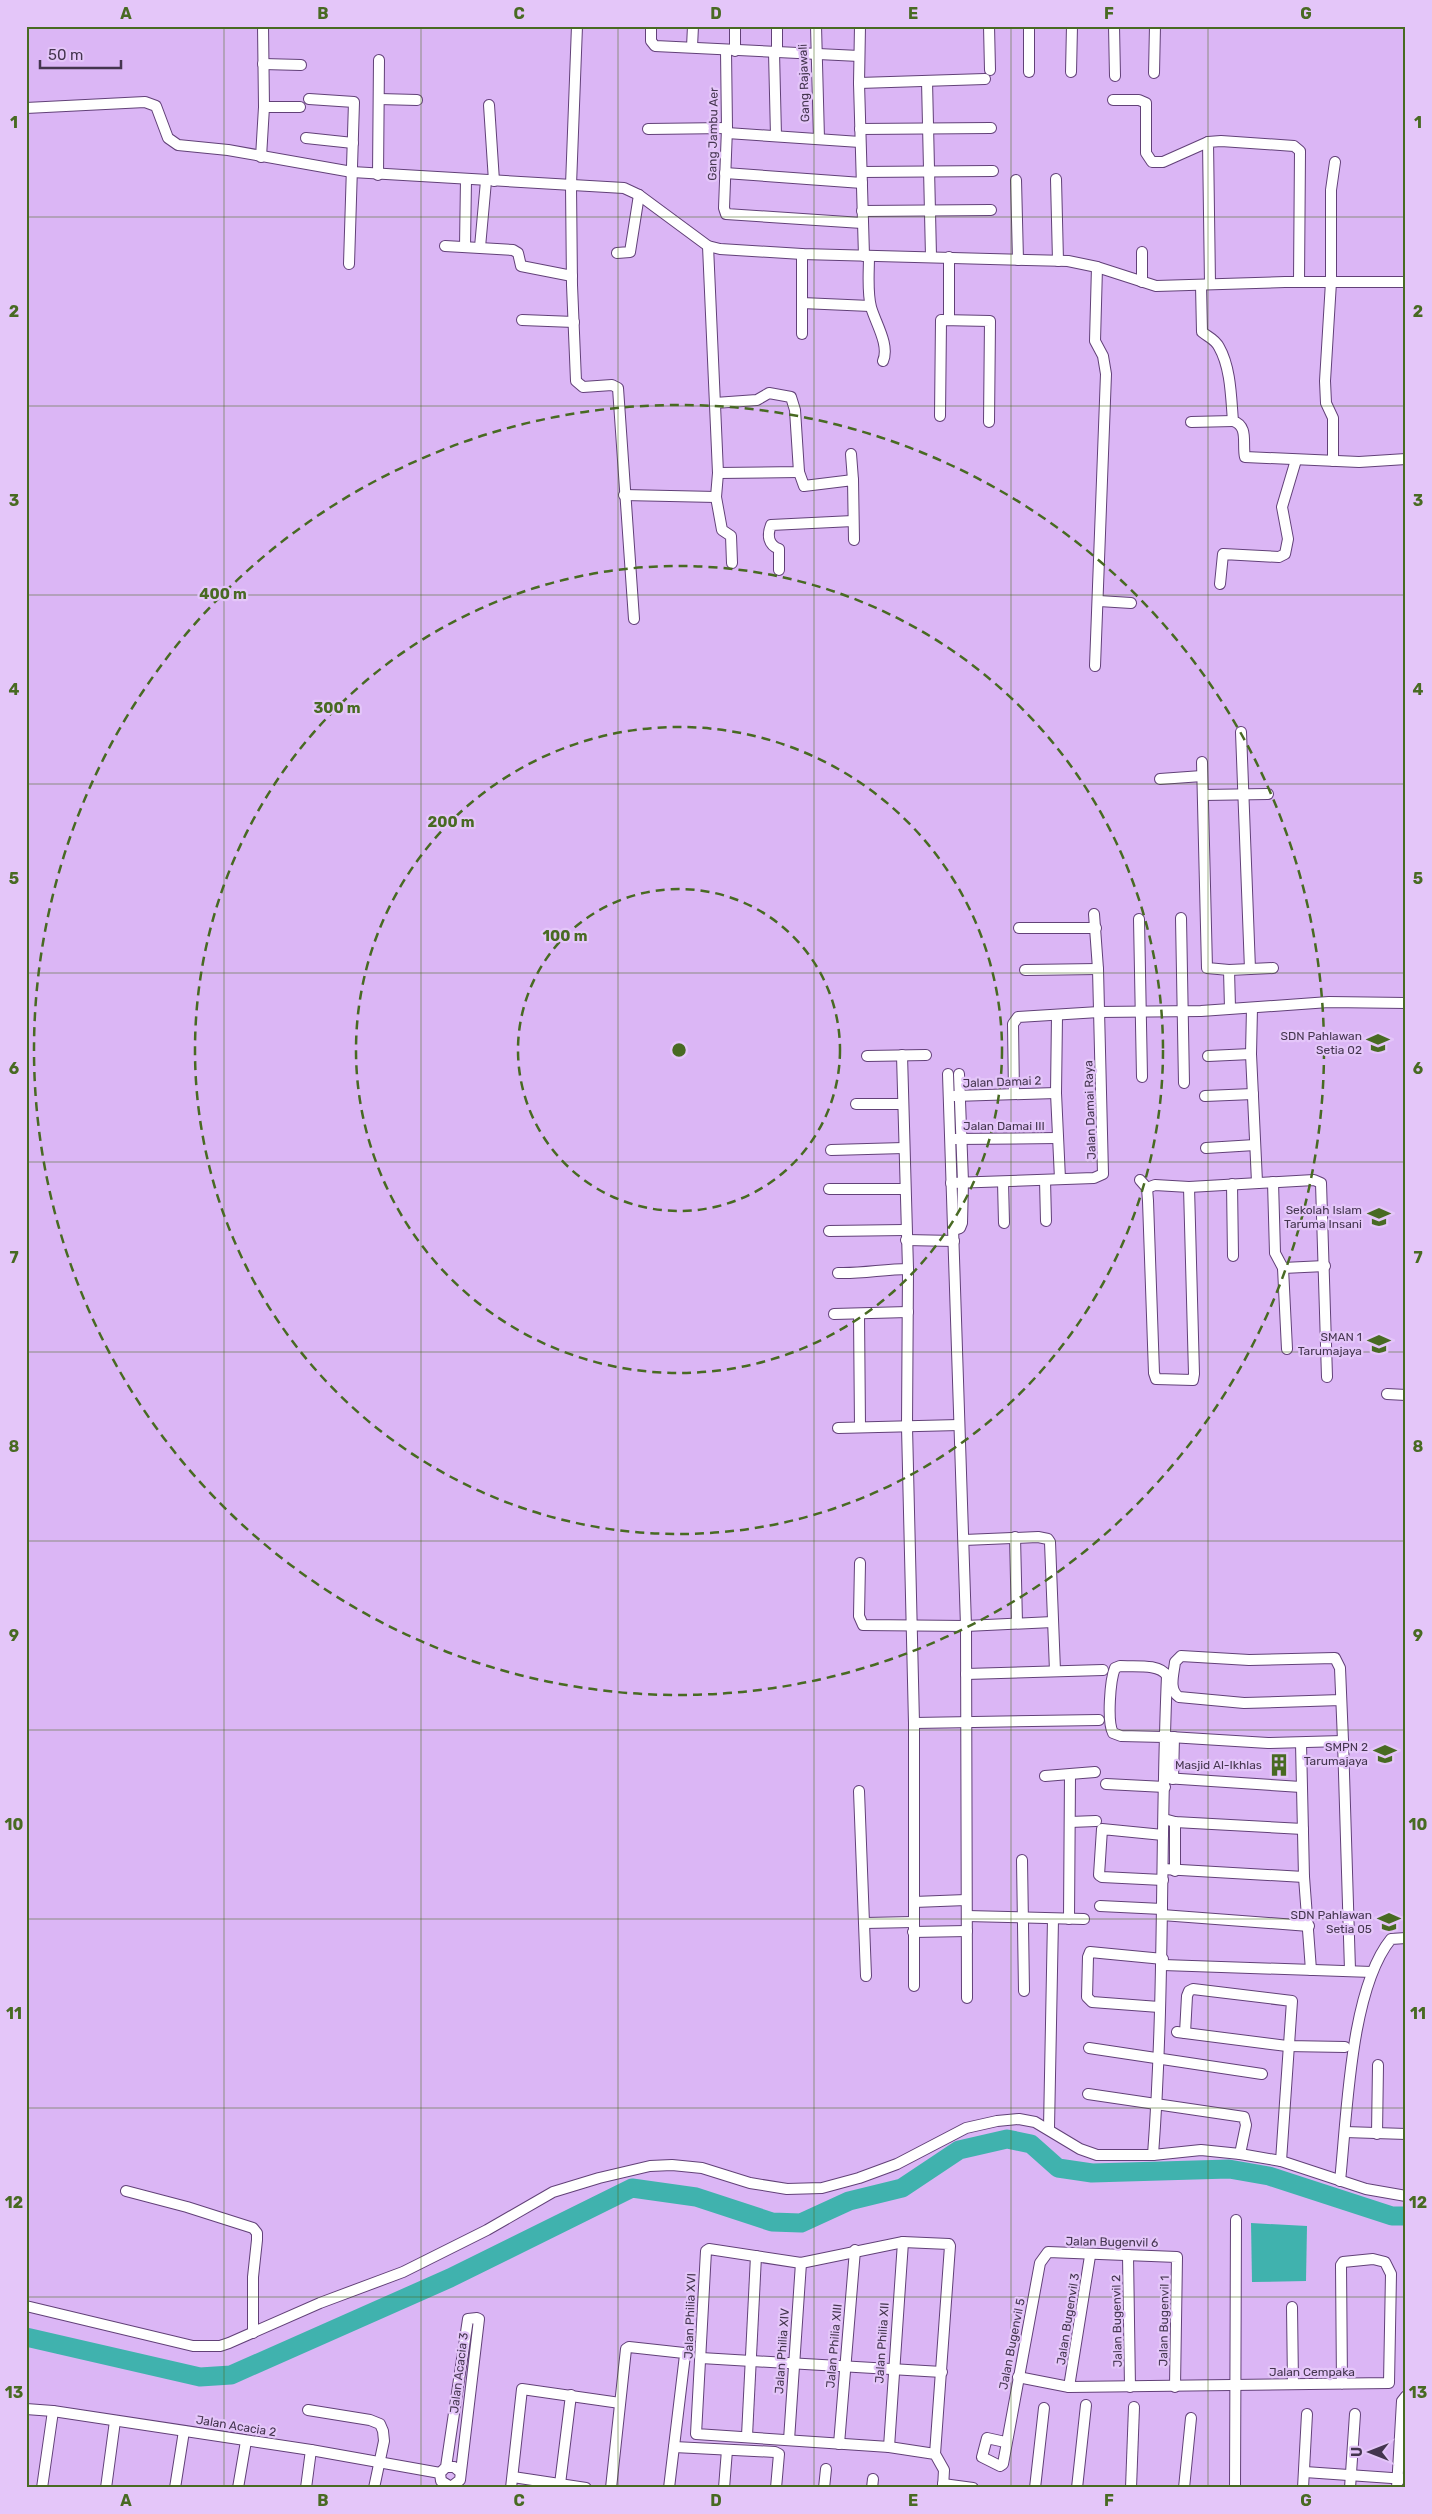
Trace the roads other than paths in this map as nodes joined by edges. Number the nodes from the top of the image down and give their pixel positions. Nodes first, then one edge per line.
1 (263, 26) edge
2 (577, 26) edge
3 (651, 26) edge
4 (693, 26) edge
5 (735, 26) edge
6 (777, 26) edge
7 (816, 26) edge
8 (860, 26) edge
9 (990, 26) edge
10 (1029, 26) edge
11 (1072, 26) edge
12 (1114, 26) edge
13 (1155, 26) edge
14 (692, 46) junction
15 (730, 51) junction
16 (775, 52) junction
17 (815, 54) junction
18 (859, 56) junction
19 (380, 60) dead end
20 (263, 64) junction
21 (301, 65) dead end
22 (1029, 72) dead end
23 (1072, 72) dead end
24 (1154, 73) dead end
25 (1115, 76) dead end
26 (927, 81) junction
27 (858, 83) junction
28 (309, 99) dead end
29 (379, 99) junction
30 (417, 100) dead end
31 (1113, 100) dead end
32 (489, 106) dead end
33 (264, 107) junction
34 (300, 107) dead end
35 (26, 108) edge
36 (991, 128) dead end
37 (648, 129) dead end
38 (860, 129) junction
39 (928, 129) junction
40 (727, 130) junction
41 (776, 136) junction
42 (306, 138) dead end
43 (819, 139) junction
44 (860, 142) junction
45 (1208, 142) junction
46 (352, 143) junction
47 (261, 157) junction
48 (1335, 162) dead end
49 (993, 171) dead end
50 (352, 172) junction
51 (862, 172) junction
52 (929, 172) junction
53 (726, 173) junction
54 (378, 175) junction
55 (466, 179) junction
56 (1056, 179) dead end
57 (1016, 180) dead end
58 (490, 181) junction
59 (862, 183) junction
60 (571, 184) junction
61 (639, 195) junction
62 (991, 210) dead end
63 (862, 211) junction
64 (930, 211) junction
65 (862, 224) junction
66 (445, 246) dead end
67 (708, 246) junction
68 (464, 247) junction
69 (480, 247) junction
70 (1142, 252) dead end
71 (617, 253) dead end
72 (802, 254) junction
73 (866, 256) junction
74 (931, 256) junction
75 (949, 257) junction
76 (1018, 260) junction
77 (1058, 261) junction
78 (349, 264) dead end
79 (1097, 267) junction
80 (572, 276) junction
81 (1142, 282) junction
82 (1299, 282) junction
83 (1331, 282) junction
84 (1406, 282) edge
85 (1206, 284) junction
86 (802, 303) junction
87 (870, 306) junction
88 (522, 320) dead end
89 (949, 320) junction
90 (574, 322) junction
91 (802, 334) dead end
92 (883, 361) dead end
93 (715, 403) junction
94 (940, 416) dead end
95 (1233, 421) junction
96 (989, 422) dead end
97 (1191, 422) dead end
98 (851, 454) dead end
99 (1406, 458) edge
100 (1296, 460) junction
101 (1332, 460) junction
102 (799, 472) junction
103 (718, 473) junction
104 (853, 480) junction
105 (624, 495) junction
106 (716, 497) junction
107 (853, 521) junction
108 (854, 540) dead end
109 (732, 563) dead end
110 (779, 570) dead end
111 (1220, 584) dead end
112 (1099, 601) junction
113 (1131, 604) dead end
114 (634, 619) dead end
115 (1095, 666) dead end
116 (1241, 732) dead end
117 (1202, 762) dead end
118 (1202, 776) junction
119 (1160, 779) dead end
120 (1245, 794) junction
121 (1268, 794) dead end
122 (1203, 795) junction
123 (1094, 914) dead end
124 (1139, 918) dead end
125 (1181, 918) dead end
126 (1019, 928) dead end
127 (1096, 928) junction
128 (1273, 968) dead end
129 (1098, 969) junction
130 (1250, 969) junction
131 (1024, 970) dead end
132 (1229, 970) junction
133 (1406, 1003) edge
134 (1230, 1008) junction
135 (1252, 1008) junction
136 (1141, 1011) junction
137 (1181, 1011) junction
138 (1099, 1012) junction
139 (1057, 1016) junction
140 (1251, 1054) junction
141 (926, 1055) dead end
142 (867, 1056) dead end
143 (902, 1056) junction
144 (1208, 1056) dead end
145 (948, 1074) dead end
146 (959, 1074) dead end
147 (1142, 1077) dead end
148 (1184, 1083) dead end
149 (1056, 1093) junction
150 (1014, 1094) junction
151 (1253, 1094) junction
152 (948, 1096) junction
153 (959, 1096) junction
154 (1205, 1096) dead end
155 (856, 1104) dead end
156 (903, 1104) junction
157 (1058, 1138) junction
158 (955, 1139) junction
159 (1255, 1145) junction
160 (904, 1148) junction
161 (1206, 1148) dead end
162 (830, 1150) dead end
163 (1060, 1179) junction
164 (1045, 1180) junction
165 (1140, 1180) dead end
166 (963, 1182) junction
167 (1003, 1182) junction
168 (1257, 1182) junction
169 (1273, 1182) junction
170 (951, 1183) junction
171 (1232, 1184) junction
172 (1189, 1187) junction
173 (1147, 1188) junction
174 (829, 1189) dead end
175 (904, 1189) junction
176 (1046, 1221) dead end
177 (1004, 1223) dead end
178 (954, 1230) junction
179 (829, 1231) dead end
180 (906, 1235) junction
181 (954, 1242) junction
182 (1233, 1256) dead end
183 (1325, 1266) junction
184 (1283, 1268) junction
185 (908, 1269) junction
186 (838, 1273) dead end
187 (908, 1312) junction
188 (834, 1314) dead end
189 (859, 1314) junction
190 (1287, 1349) dead end
191 (1327, 1377) dead end
192 (1387, 1394) dead end
193 (1406, 1395) edge
194 (959, 1425) junction
195 (860, 1427) junction
196 (907, 1427) junction
197 (838, 1428) dead end
198 (1015, 1537) junction
199 (964, 1540) junction
200 (860, 1563) dead end
201 (1053, 1622) junction
202 (1017, 1624) junction
203 (911, 1626) junction
204 (966, 1626) junction
205 (1103, 1670) dead end
206 (1054, 1671) junction
207 (966, 1674) junction
208 (1341, 1700) junction
209 (1099, 1720) dead end
210 (966, 1722) junction
211 (914, 1723) junction
212 (1169, 1737) junction
213 (1301, 1742) junction
214 (1343, 1742) junction
215 (1095, 1772) dead end
216 (1070, 1775) junction
217 (1045, 1776) dead end
218 (1168, 1781) junction
219 (1106, 1784) dead end
220 (1301, 1787) junction
221 (859, 1790) dead end
222 (1164, 1819) junction
223 (1096, 1821) dead end
224 (1070, 1822) junction
225 (1175, 1822) junction
226 (1303, 1829) junction
227 (1164, 1835) junction
228 (1022, 1860) dead end
229 (1163, 1869) junction
230 (1175, 1870) junction
231 (1304, 1877) junction
232 (1163, 1880) junction
233 (966, 1900) junction
234 (914, 1902) junction
235 (1100, 1906) dead end
236 (1162, 1912) junction
237 (967, 1916) junction
238 (1021, 1918) junction
239 (1053, 1919) junction
240 (1070, 1919) junction
241 (1084, 1919) dead end
242 (865, 1923) junction
243 (1309, 1926) junction
244 (913, 1927) junction
245 (967, 1931) junction
246 (1406, 1938) edge
247 (1163, 1962) junction
248 (1311, 1970) junction
249 (1350, 1970) junction
250 (1372, 1972) junction
251 (866, 1976) dead end
252 (914, 1986) dead end
253 (1024, 1991) dead end
254 (967, 1998) dead end
255 (1159, 2007) junction
256 (1287, 2046) junction
257 (1345, 2047) dead end
258 (1090, 2048) dead end
259 (1158, 2060) junction
260 (1378, 2066) dead end
261 (1262, 2074) dead end
262 (1088, 2094) dead end
263 (1157, 2106) junction
264 (1049, 2128) junction
265 (1345, 2132) junction
266 (1377, 2134) junction
267 (1406, 2134) edge
268 (1153, 2154) junction
269 (1240, 2154) junction
270 (1281, 2161) junction
271 (1340, 2181) junction
272 (126, 2191) dead end
273 (1406, 2196) edge
274 (1236, 2220) dead end
275 (903, 2242) junction
276 (855, 2250) junction
277 (1048, 2252) joint
278 (1128, 2255) junction
279 (756, 2256) junction
280 (1090, 2256) junction
281 (1176, 2256) joint
282 (801, 2263) junction
283 (26, 2306) edge
284 (1292, 2307) dead end
285 (253, 2332) junction
286 (701, 2358) junction
287 (752, 2361) junction
288 (794, 2364) junction
289 (845, 2367) junction
290 (893, 2369) junction
291 (942, 2372) junction
292 (1018, 2377) junction
293 (1234, 2384) junction
294 (1293, 2384) junction
295 (1342, 2384) junction
296 (1070, 2387) junction
297 (1130, 2387) junction
298 (1175, 2387) junction
299 (571, 2395) junction
300 (1406, 2396) edge
301 (620, 2403) junction
302 (1086, 2405) dead end
303 (1134, 2407) dead end
304 (1044, 2408) dead end
305 (26, 2409) edge
306 (308, 2410) dead end
307 (53, 2411) junction
308 (1307, 2414) dead end
309 (1355, 2414) dead end
310 (1191, 2418) dead end
311 (115, 2421) junction
312 (184, 2431) junction
313 (747, 2436) junction
314 (790, 2440) junction
315 (246, 2441) junction
316 (1006, 2442) dead end
317 (839, 2444) junction
318 (889, 2447) junction
319 (674, 2448) junction
320 (311, 2450) junction
321 (727, 2450) junction
322 (935, 2454) junction
323 (378, 2464) junction
324 (826, 2469) dead end
325 (443, 2470) junction
326 (460, 2472) junction
327 (1304, 2472) junction
328 (1351, 2476) junction
329 (513, 2477) junction
330 (1400, 2482) edge
331 (560, 2484) junction
332 (443, 2486) edge
333 (943, 2486) edge
334 (455, 2487) edge
335 (42, 2488) edge
336 (106, 2488) edge
337 (175, 2488) edge
338 (238, 2488) edge
339 (306, 2488) edge
340 (374, 2488) edge
341 (511, 2488) edge
342 (586, 2488) edge
343 (611, 2488) edge
344 (669, 2488) edge
345 (724, 2488) edge
346 (776, 2488) edge
347 (824, 2488) edge
348 (973, 2488) edge
349 (1035, 2488) edge
350 (1077, 2488) edge
351 (1131, 2488) edge
352 (1184, 2488) edge
353 (1235, 2488) edge
354 (1303, 2488) edge
355 (1350, 2488) edge

1 - 20 street
2 - 60 street
3 - 14 street
4 - 14 street
5 - 15 street, Gang Jambu Aer
6 - 16 street
7 - 17 street, Gang Rajawali
8 - 18 street
9 - 26 street
10 - 22 street
11 - 23 street
12 - 25 street
13 - 24 street
14 - 15 street
15 - 16 street
15 - 40 street, Gang Jambu Aer
16 - 17 street
16 - 41 street
17 - 18 street
17 - 43 street, Gang Rajawali
18 - 27 street
19 - 29 street
20 - 21 street
20 - 33 street
26 - 27 street
26 - 39 street
27 - 38 street
28 - 46 street
29 - 30 street
29 - 54 street
31 - 45 street
32 - 58 street
33 - 34 street
33 - 47 street
35 - 47 street
36 - 39 street
37 - 40 street
38 - 39 street
38 - 44 street
39 - 52 street
40 - 41 street
40 - 53 street, Gang Jambu Aer
41 - 43 street
42 - 46 street
43 - 44 street
44 - 51 street
45 - 82 street
45 - 85 street
46 - 50 street
47 - 50 street
48 - 83 street
49 - 52 street
50 - 54 street
50 - 78 street
51 - 52 street
51 - 59 street
52 - 64 street
53 - 59 street
53 - 65 street, Gang Jambu Aer
54 - 55 street
55 - 58 street
55 - 68 street
56 - 77 street
57 - 76 street
58 - 60 street
58 - 69 street
59 - 63 street
60 - 61 street
60 - 80 street
61 - 67 street
61 - 71 street
62 - 64 street
63 - 64 street
63 - 65 street
64 - 74 street
65 - 73 street
66 - 68 street
67 - 72 street
67 - 93 street
68 - 69 street
69 - 80 street
70 - 81 street
72 - 73 street
72 - 86 street
73 - 74 street
73 - 87 street
74 - 75 street
75 - 76 street
75 - 89 street
76 - 77 street
77 - 79 street
79 - 81 street
79 - 112 street
80 - 90 street
81 - 85 street
82 - 83 street
82 - 85 street
83 - 84 street
83 - 101 street
85 - 95 street
86 - 87 street
86 - 91 street
87 - 92 street
88 - 90 street
89 - 94 street
89 - 96 street
90 - 105 street
93 - 102 street
93 - 103 street
95 - 97 street
95 - 100 street
98 - 104 street
99 - 101 street
100 - 101 street
100 - 111 street
102 - 103 street
102 - 104 street
103 - 106 street
104 - 107 street
105 - 106 street
105 - 114 street
106 - 109 street
107 - 108 street
107 - 110 street
112 - 113 street
112 - 115 street
116 - 120 street
117 - 118 street
118 - 119 street
118 - 122 street
120 - 121 street
120 - 122 street
120 - 130 street
122 - 132 street
123 - 127 street
124 - 136 street
125 - 137 street
126 - 127 street
127 - 129 street
128 - 130 street
129 - 131 street
129 - 138 street
130 - 132 street
132 - 134 street
133 - 135 street
134 - 135 street
134 - 137 street
135 - 140 street
136 - 137 street
136 - 138 street
136 - 147 street
137 - 148 street
138 - 139 street
138 - 163 street, Jalan Damai Raya
139 - 149 street
139 - 150 street
140 - 144 street
140 - 151 street
141 - 143 street
142 - 143 street
143 - 156 street
145 - 152 street
146 - 153 street
149 - 150 street, Jalan Damai 2
149 - 157 street
150 - 153 street, Jalan Damai 2
151 - 154 street
151 - 159 street
152 - 153 street, Jalan Damai 2
152 - 158 street
153 - 158 street
155 - 156 street
156 - 160 street
157 - 158 street, Jalan Damai III
157 - 163 street
158 - 166 street
158 - 170 street
159 - 161 street
159 - 168 street
160 - 162 street
160 - 175 street
163 - 164 street, Jalan Damai Raya
164 - 167 street, Jalan Damai Raya
164 - 176 street
165 - 173 street
166 - 167 street, Jalan Damai Raya
166 - 170 street, Jalan Damai Raya
166 - 178 street
167 - 177 street
168 - 169 street
168 - 171 street
169 - 183 street
169 - 184 street
170 - 178 street
171 - 172 street
171 - 182 street
172 - 173 street
172 - 173 street
174 - 175 street
175 - 180 street
178 - 181 street
179 - 180 street
180 - 181 street
180 - 185 street
181 - 194 street
183 - 184 street
183 - 191 street
184 - 190 street
185 - 186 street
185 - 187 street
187 - 189 street
187 - 196 street
188 - 189 street
189 - 195 street
192 - 193 street
194 - 196 street
194 - 199 street
195 - 196 street
195 - 197 street
196 - 203 street
198 - 199 street
198 - 201 street
198 - 202 street
199 - 204 street
200 - 203 street
201 - 202 street
201 - 206 street
202 - 204 street
203 - 204 street
203 - 211 street
204 - 207 street
205 - 206 street
206 - 207 street
207 - 210 street
208 - 208 street
208 - 214 street
209 - 210 street
210 - 211 street
210 - 233 street
211 - 234 street
212 - 212 street
212 - 213 street
212 - 218 street
213 - 214 street
213 - 220 street
214 - 249 street
215 - 216 street
216 - 217 street
216 - 224 street
218 - 219 street
218 - 220 street
218 - 222 street
220 - 226 street
221 - 242 street
222 - 225 street
222 - 227 street
223 - 224 street
224 - 240 street
225 - 226 street
225 - 230 street
226 - 231 street
227 - 229 street
227 - 232 street
228 - 238 street
229 - 230 street
229 - 232 street
230 - 231 street
231 - 243 street
232 - 236 street
233 - 234 street
233 - 237 street
234 - 244 street
235 - 236 street
236 - 243 street
236 - 247 street
237 - 238 street
237 - 245 street
238 - 239 street
238 - 253 street
239 - 240 street
239 - 264 street
240 - 241 street
242 - 244 street
242 - 251 street
243 - 248 street
244 - 245 street
244 - 252 street
245 - 254 street
246 - 250 street
247 - 248 street
247 - 255 street
247 - 255 street
248 - 249 street
249 - 250 street
250 - 265 street
255 - 259 street
256 - 256 street
256 - 257 street
256 - 270 street
258 - 259 street
259 - 261 street
259 - 263 street
260 - 266 street
262 - 263 street
263 - 268 street
263 - 269 street
264 - 268 street
264 - 285 street
265 - 266 street
265 - 271 street
266 - 267 street
268 - 269 street
269 - 270 street
270 - 271 street
271 - 273 street
272 - 285 street
274 - 293 street
275 - 276 street
275 - 290 street, Jalan Philia XII
275 - 291 street
276 - 282 street
276 - 289 street, Jalan Philia XIII
277 - 280 street, Jalan Bugenvil 6
277 - 292 street, Jalan Bugenvil 5
278 - 280 street, Jalan Bugenvil 6
278 - 281 street, Jalan Bugenvil 6
278 - 297 street, Jalan Bugenvil 2
279 - 282 street
279 - 286 street, Jalan Philia XVI
279 - 287 street
280 - 296 street, Jalan Bugenvil 3
281 - 298 street, Jalan Bugenvil 1
282 - 288 street, Jalan Philia XIV
283 - 285 street
284 - 294 street
286 - 287 street
286 - 313 street, Jalan Philia XVI
287 - 288 street
287 - 313 street
288 - 289 street
288 - 314 street, Jalan Philia XIV
289 - 290 street
289 - 317 street, Jalan Philia XIII
290 - 291 street
290 - 318 street, Jalan Philia XII
291 - 322 street
292 - 296 street, Jalan Cempaka
292 - 316 street, Jalan Bugenvil 5
293 - 294 street, Jalan Cempaka
293 - 298 street, Jalan Cempaka
293 - 353 street
294 - 295 street, Jalan Cempaka
295 - 295 street, Jalan Cempaka
296 - 297 street, Jalan Cempaka
297 - 298 street, Jalan Cempaka
299 - 301 street
299 - 329 street
299 - 331 street
300 - 330 street
301 - 319 street
301 - 343 street
302 - 350 street
303 - 351 street
304 - 349 street
305 - 307 street, Jalan Acacia 2
306 - 323 street
307 - 311 street, Jalan Acacia 2
307 - 335 street
308 - 327 street
309 - 328 street
310 - 352 street
311 - 312 street, Jalan Acacia 2
311 - 336 street
312 - 315 street, Jalan Acacia 2
312 - 337 street
313 - 314 street
314 - 317 street
315 - 320 street, Jalan Acacia 2
315 - 338 street
317 - 318 street
318 - 322 street
319 - 321 street
319 - 344 street
320 - 323 street, Jalan Acacia 2
320 - 339 street
321 - 345 street
321 - 346 street
322 - 333 street
323 - 325 street, Jalan Acacia 2
323 - 340 street
324 - 347 street
325 - 326 street
325 - 326 street, Jalan Acacia 3
325 - 332 street
326 - 334 street
327 - 328 street
327 - 354 street
328 - 330 street
328 - 355 street
329 - 331 street
329 - 341 street
331 - 342 street
332 - 334 street
333 - 348 street

